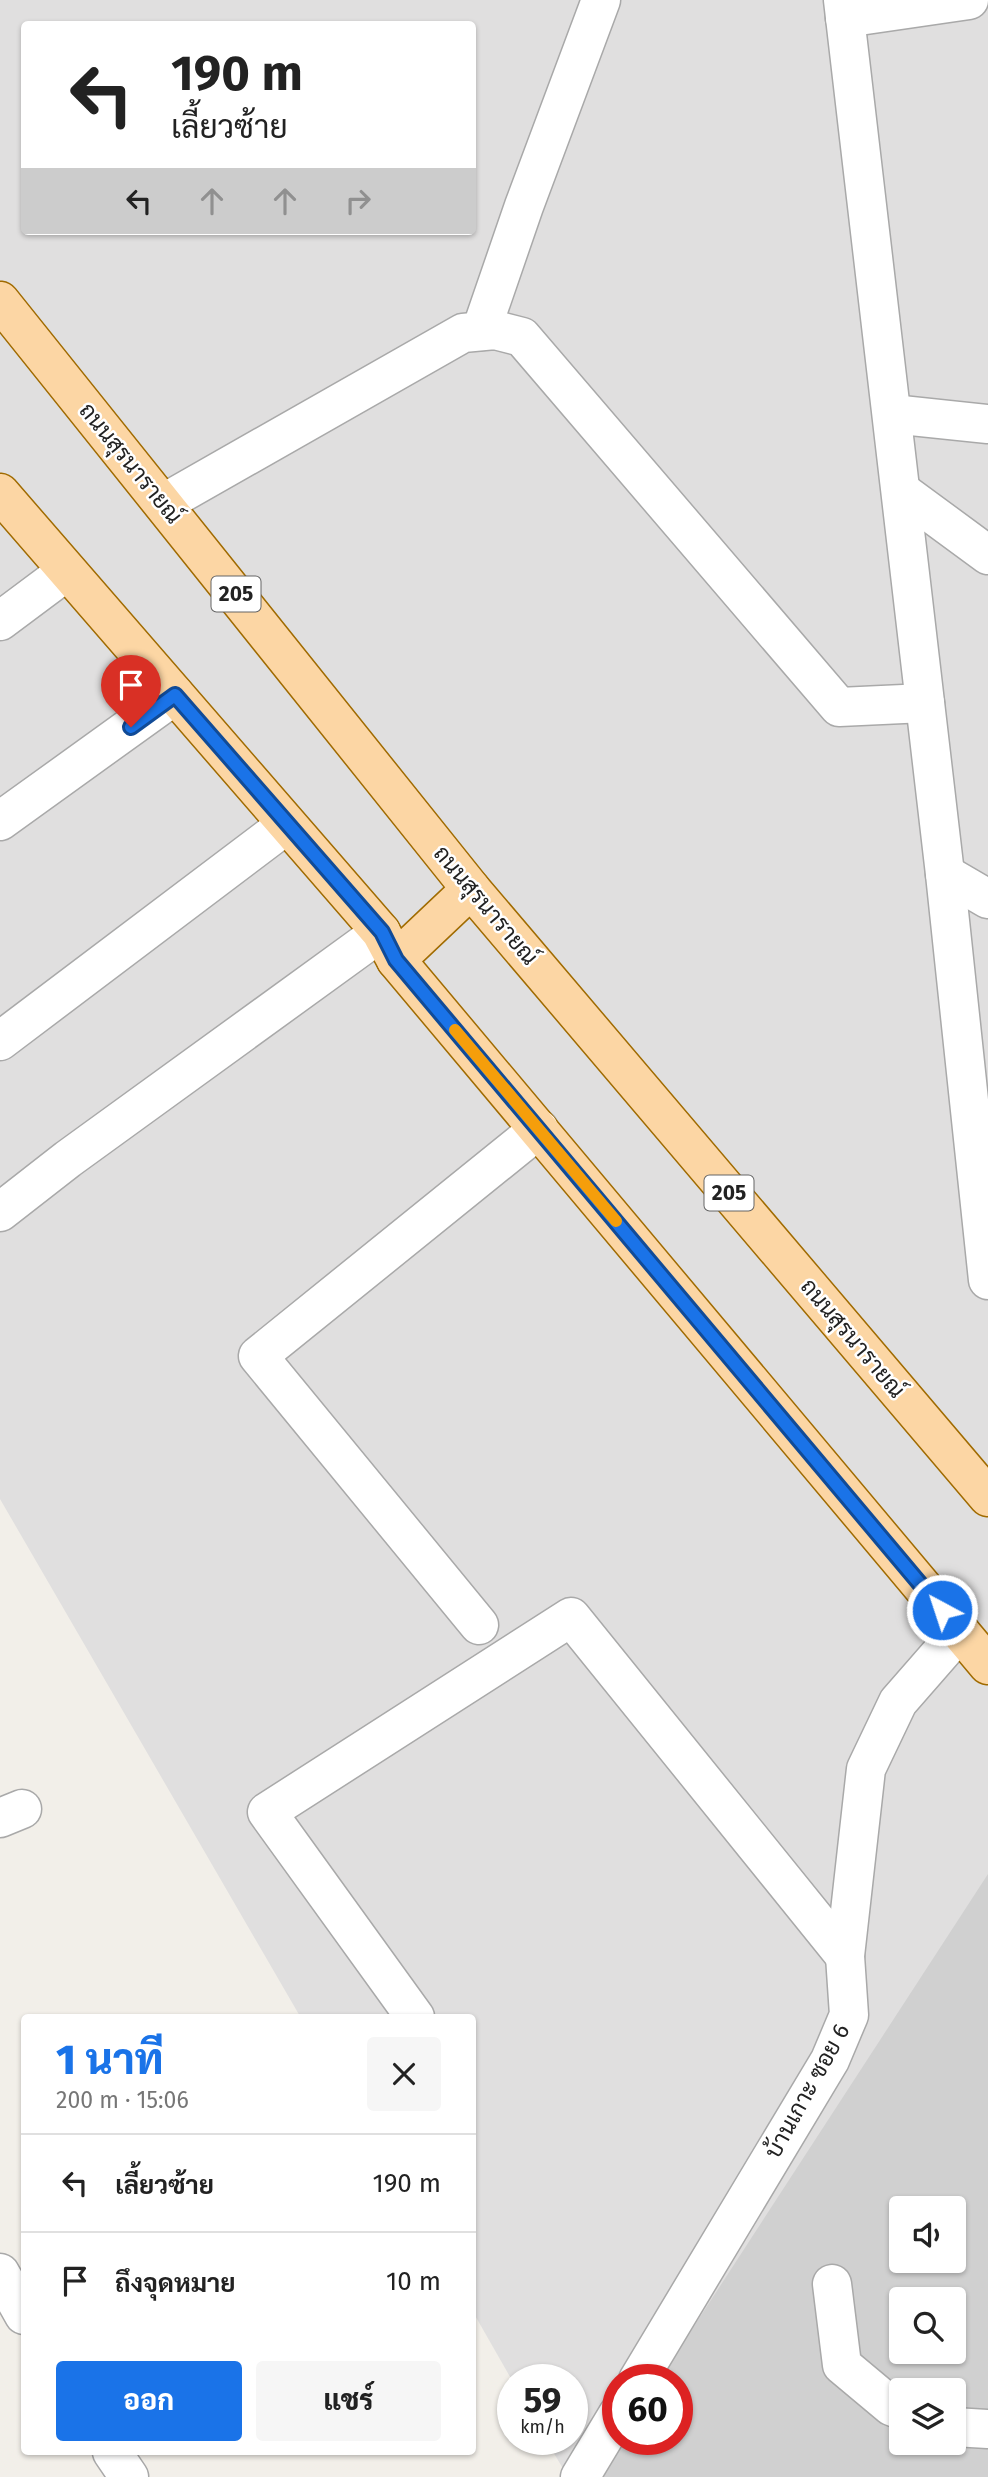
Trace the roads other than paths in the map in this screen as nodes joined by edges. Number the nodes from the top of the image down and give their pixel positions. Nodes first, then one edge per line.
1 (601, 0) edge
2 (969, 0) edge
3 (844, 9) edge
4 (0, 301) edge
5 (481, 331) junction
6 (892, 414) junction
7 (988, 424) edge
8 (901, 491) junction
9 (0, 493) edge
10 (164, 503) junction
11 (988, 555) edge
12 (67, 571) junction
13 (0, 621) edge
14 (175, 695) junction
15 (925, 703) junction
16 (0, 821) edge
17 (286, 825) junction
18 (945, 874) junction
19 (471, 889) junction
20 (988, 899) edge
21 (389, 946) junction
22 (0, 1041) edge
23 (539, 1129) junction
24 (0, 1212) edge
25 (988, 1280) edge
26 (988, 1497) edge
27 (479, 1625) dead end
28 (960, 1631) junction
29 (988, 1665) edge
30 (845, 1956) junction
31 (413, 2014) edge
32 (0, 2273) edge
33 (832, 2284) dead end
34 (21, 2310) edge
35 (648, 2364) edge
36 (889, 2404) edge
37 (966, 2428) edge
38 (988, 2429) edge
39 (602, 2441) edge
40 (114, 2455) edge
41 (129, 2477) edge
42 (580, 2477) edge

1 - 5 street
2 - 3 street
3 - 6 street
4 - 10 main road, ถนนสุรนารายณ์ / 205
5 - 10 street
5 - 15 street
6 - 7 street
6 - 8 street
8 - 11 street
8 - 15 street
9 - 12 main road
10 - 19 main road, ถนนสุรนารายณ์ / 205
12 - 13 street
12 - 14 main road
14 - 16 street
14 - 17 main road
15 - 18 street
17 - 21 main road
17 - 22 street
18 - 20 street
18 - 25 street
19 - 21 main road
19 - 26 main road, ถนนสุรนารายณ์ / 205
21 - 23 main road
21 - 24 street
23 - 27 street
23 - 28 main road
28 - 29 main road
28 - 30 street, บ้านเกาะ ซอย 6
30 - 31 street
30 - 35 street, บ้านเกาะ ซอย 6
32 - 34 street
33 - 36 street
37 - 38 street
39 - 42 street
40 - 41 street

